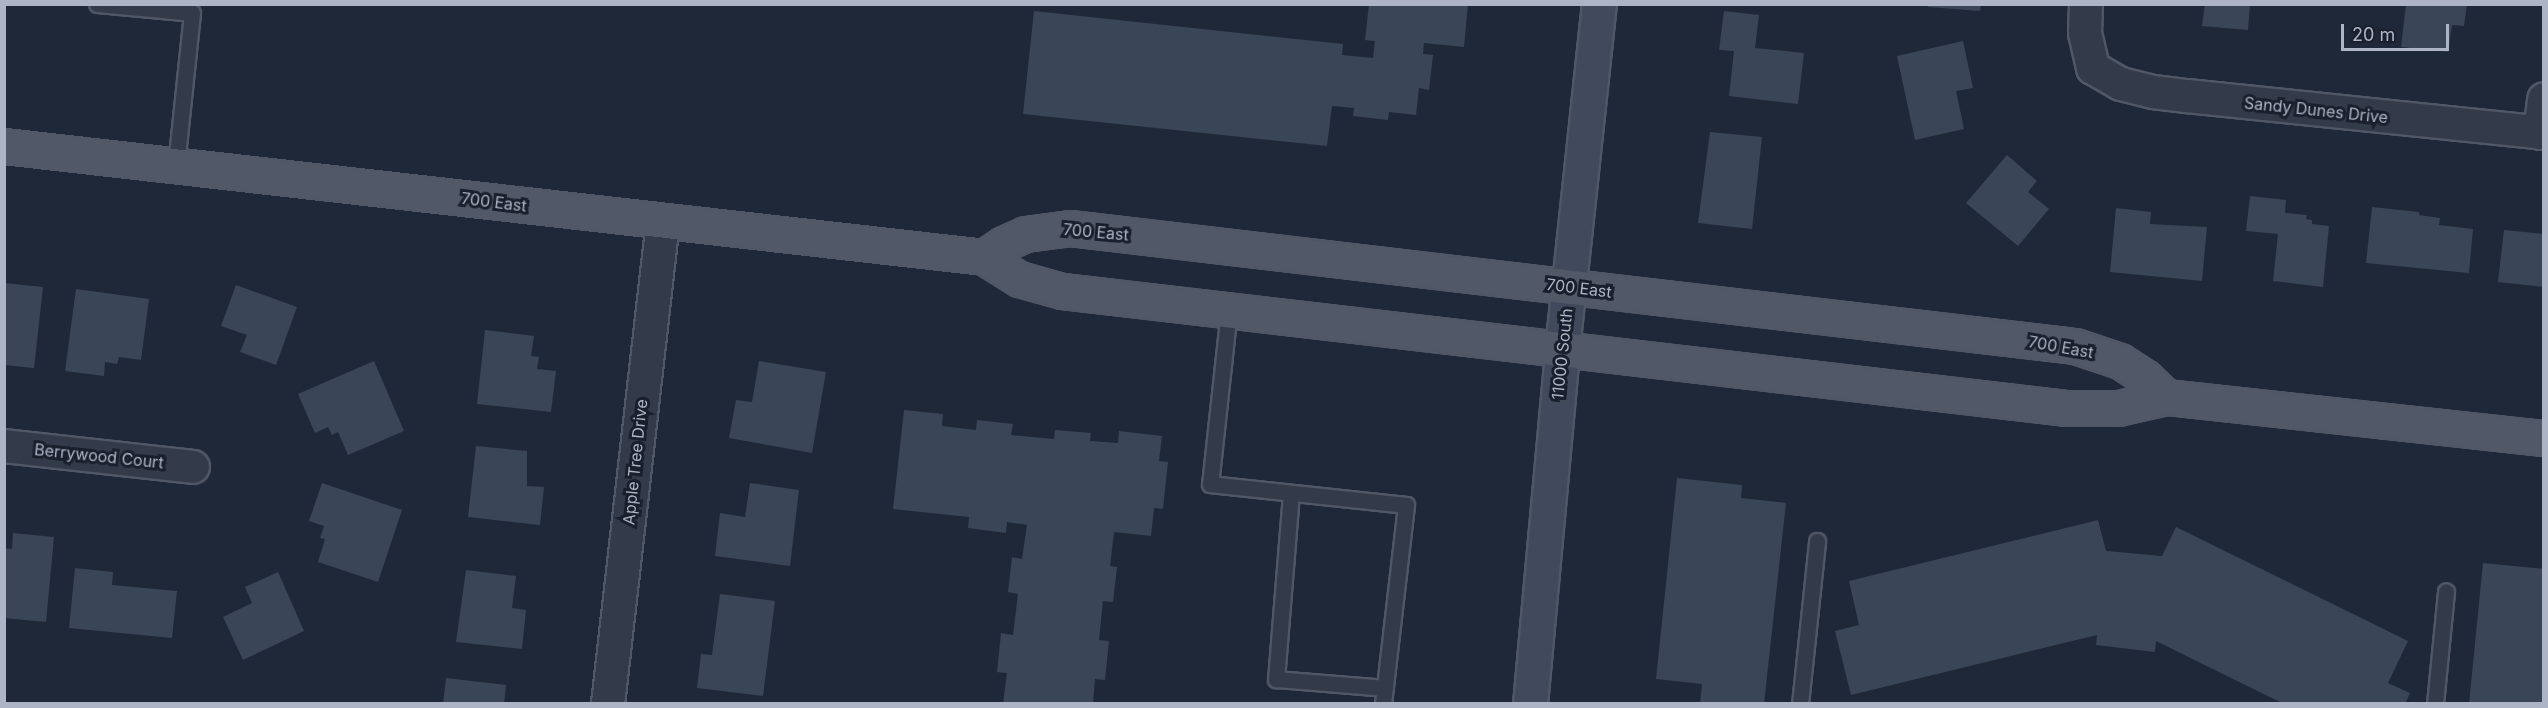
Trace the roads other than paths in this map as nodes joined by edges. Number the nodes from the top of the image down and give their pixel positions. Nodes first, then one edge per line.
1 (97, 4) edge
2 (1599, 4) edge
3 (2086, 4) edge
4 (2544, 99) edge
5 (2542, 133) edge
6 (4, 146) edge
7 (176, 165) junction
8 (663, 221) junction
9 (984, 257) junction
10 (1569, 287) junction
11 (1229, 310) junction
12 (1562, 349) junction
13 (2166, 397) junction
14 (2544, 438) edge
15 (4, 446) edge
16 (193, 467) dead end
17 (1291, 493) junction
18 (1817, 541) dead end
19 (2446, 592) dead end
20 (1384, 696) edge
21 (608, 704) edge
22 (1530, 704) edge
23 (1800, 704) edge
24 (2434, 704) edge

1 - 7 lane
2 - 10 street, 11000 South
3 - 5 street, Sandy Dunes Drive
4 - 5 street
6 - 7 main road, 700 East
7 - 8 main road, 700 East
8 - 9 main road, 700 East
8 - 21 street, Apple Tree Drive
9 - 10 main road, 700 East
9 - 11 main road, 700 East
10 - 12 street, 11000 South
10 - 13 main road, 700 East
11 - 12 main road, 700 East
11 - 17 lane
12 - 13 main road, 700 East
12 - 22 street, 11000 South
13 - 14 main road, 700 East
15 - 16 street, Berrywood Court
17 - 20 lane
17 - 20 lane
18 - 23 lane
19 - 24 lane

